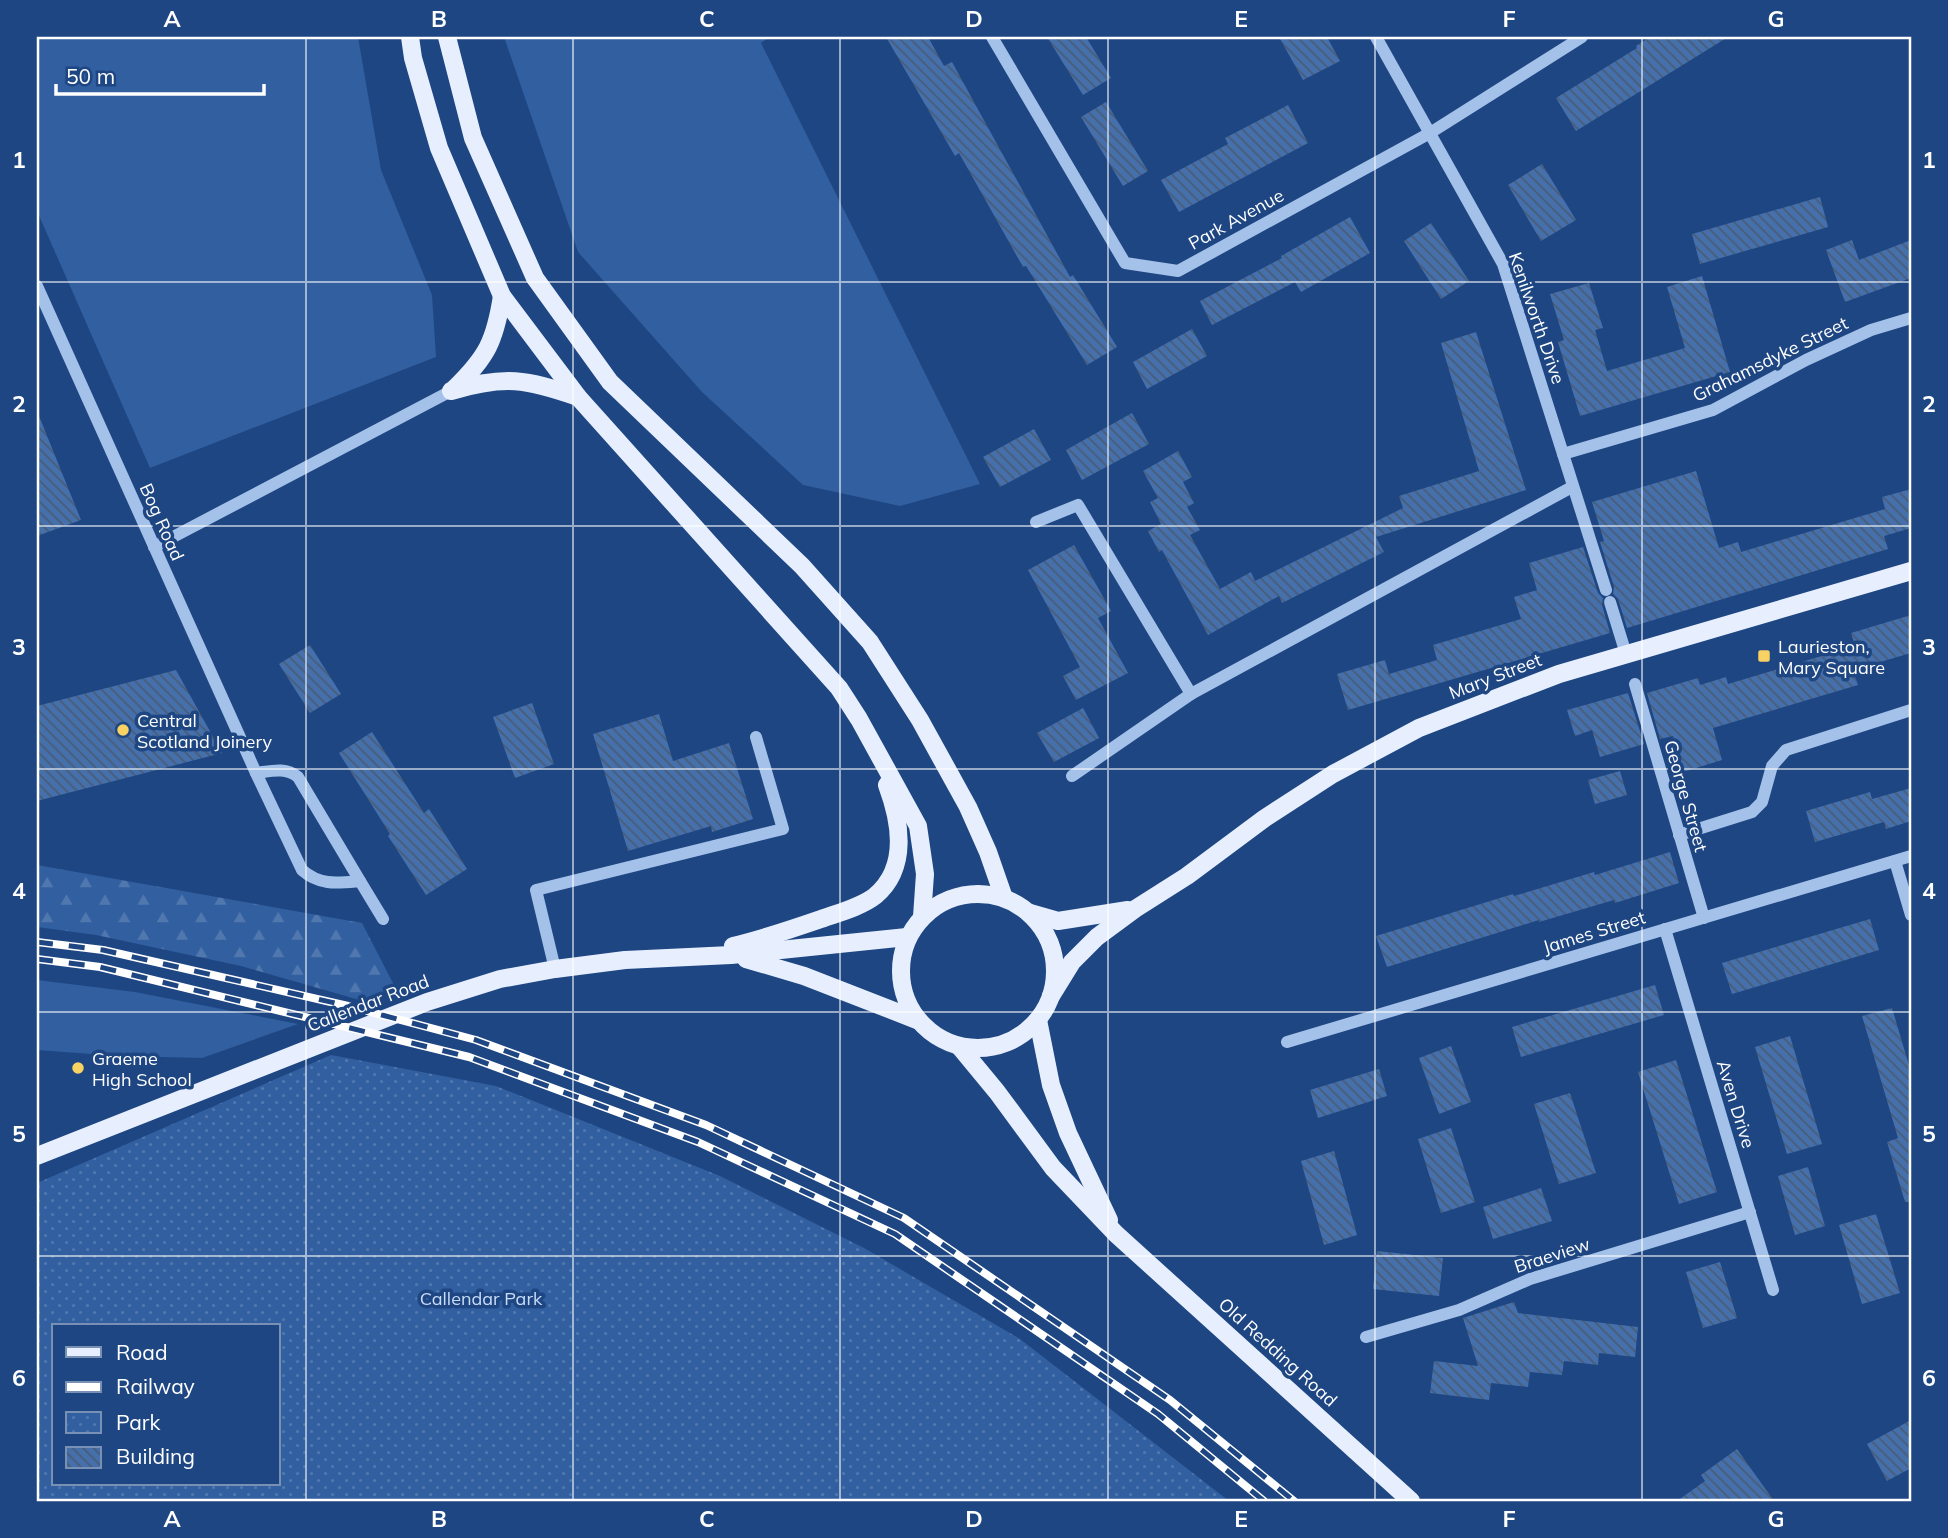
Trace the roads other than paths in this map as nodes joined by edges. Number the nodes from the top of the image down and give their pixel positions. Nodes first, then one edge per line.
1 (410, 37) edge
2 (447, 37) edge
3 (992, 37) edge
4 (1376, 37) edge
5 (1582, 37) edge
6 (1430, 133) junction
7 (37, 285) edge
8 (502, 296) junction
9 (1911, 318) edge
10 (452, 391) junction
11 (578, 397) junction
12 (1563, 454) junction
13 (1572, 487) junction
14 (1036, 522) dead end
15 (154, 547) junction
16 (1911, 571) edge
17 (1626, 654) junction
18 (1634, 684) dead end
19 (1191, 695) junction
20 (1911, 710) edge
21 (859, 719) junction
22 (756, 737) dead end
23 (256, 773) junction
24 (1072, 776) dead end
25 (1679, 835) junction
26 (1911, 856) edge
27 (1895, 861) junction
28 (360, 881) junction
29 (1004, 898) junction
30 (1135, 909) junction
31 (1030, 913) junction
32 (1911, 915) edge
33 (922, 917) junction
34 (1704, 918) junction
35 (383, 919) dead end
36 (1665, 929) junction
37 (908, 937) junction
38 (731, 955) junction
39 (685, 957) junction
40 (555, 969) junction
41 (1051, 996) junction
42 (917, 1020) junction
43 (1038, 1020) junction
44 (1287, 1042) dead end
45 (958, 1046) junction
46 (37, 1156) edge
47 (1750, 1212) junction
48 (1116, 1234) junction
49 (1773, 1290) dead end
50 (1366, 1337) dead end
51 (1411, 1501) edge

1 - 8 main road
2 - 29 main road
3 - 6 street, Park Avenue
4 - 6 street, Kenilworth Drive
5 - 6 street, Park Avenue
6 - 12 street, Kenilworth Drive
7 - 15 street, Bog Road
8 - 10 main road
8 - 11 main road
9 - 12 street, Grahamsdyke Street
10 - 11 main road
10 - 15 street
11 - 21 main road
12 - 13 street, Kenilworth Drive
13 - 17 street, Kenilworth Drive
13 - 19 street
14 - 19 street
15 - 23 street, Bog Road
16 - 17 main road, Mary Street
17 - 30 main road, Mary Street
18 - 25 street, George Street
19 - 24 street
20 - 25 street
21 - 33 main road
21 - 39 main road
22 - 40 street
23 - 28 street
23 - 28 street, Bog Road
25 - 34 street, George Street
26 - 27 street, James Street
27 - 32 street
27 - 34 street, James Street
28 - 35 street
29 - 31 main road
29 - 33 main road
30 - 31 main road, Mary Street
30 - 41 main road, Mary Street
31 - 41 main road
33 - 37 main road
34 - 36 street, James Street
36 - 44 street, James Street
36 - 47 street, Aven Drive
37 - 38 main road, Callendar Road
37 - 42 main road
38 - 39 main road, Callendar Road
38 - 42 main road, Callendar Road
39 - 40 main road, Callendar Road
40 - 46 main road, Callendar Road
41 - 43 main road
42 - 45 main road
43 - 45 main road
43 - 48 main road, Old Redding Road
45 - 48 main road, Old Redding Road
47 - 49 street, Aven Drive
47 - 50 street, Braeview
48 - 51 main road, Old Redding Road

